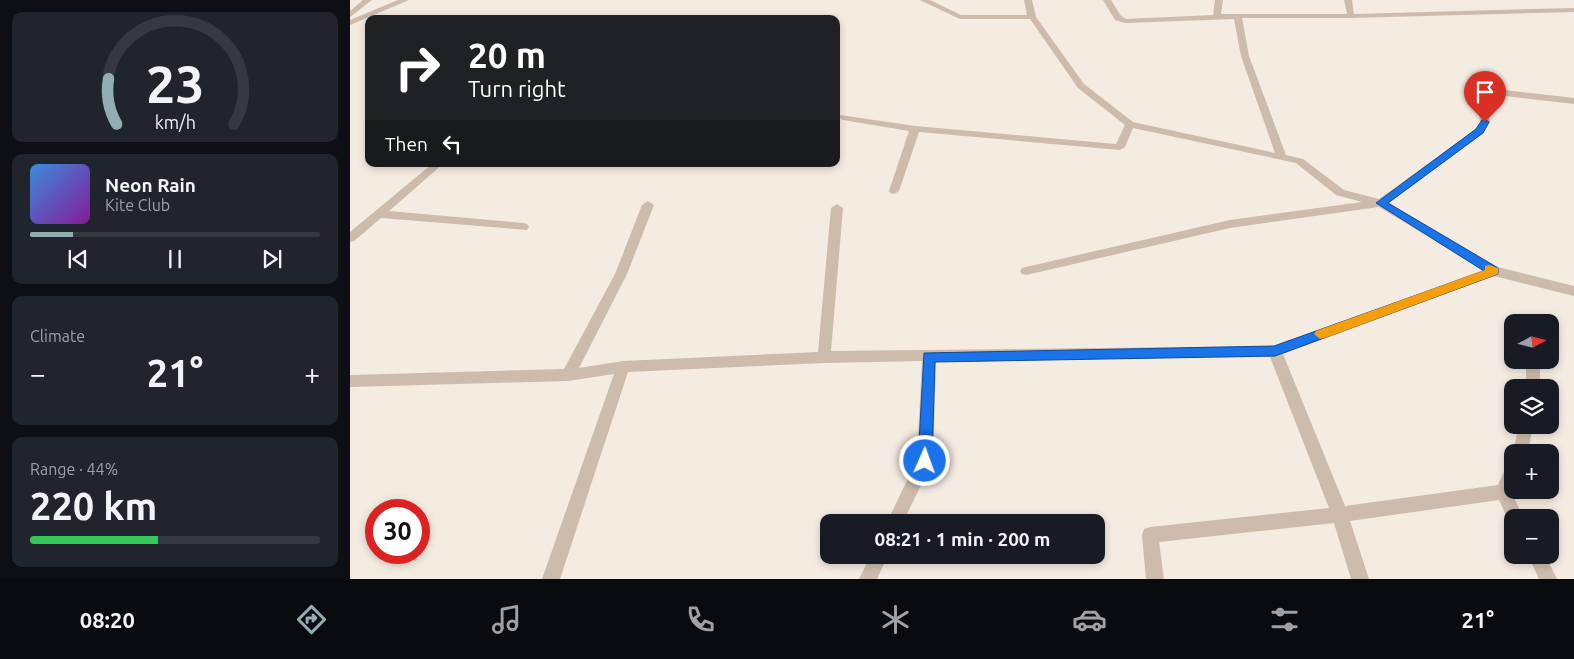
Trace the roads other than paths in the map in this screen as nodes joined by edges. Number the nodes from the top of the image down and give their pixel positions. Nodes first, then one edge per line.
1 (368, 0) edge
2 (405, 0) edge
3 (924, 0) edge
4 (1028, 0) edge
5 (1108, 0) edge
6 (1220, 0) edge
7 (1348, 0) edge
8 (1574, 10) edge
9 (369, 15) edge
10 (350, 16) edge
11 (1032, 16) junction
12 (1238, 16) junction
13 (1351, 16) junction
14 (365, 17) edge
15 (1217, 18) junction
16 (350, 23) edge
17 (1574, 101) edge
18 (843, 118) dead end
19 (1130, 124) junction
20 (915, 129) junction
21 (1282, 158) junction
22 (435, 167) edge
23 (894, 191) dead end
24 (1381, 203) junction
25 (648, 204) dead end
26 (838, 208) dead end
27 (381, 214) junction
28 (523, 227) dead end
29 (350, 238) edge
30 (1026, 271) dead end
31 (1494, 271) junction
32 (1574, 291) edge
33 (1275, 351) junction
34 (824, 357) junction
35 (929, 357) junction
36 (623, 367) junction
37 (568, 375) junction
38 (350, 381) edge
39 (1503, 492) joint
40 (1512, 509) edge
41 (899, 514) edge
42 (1340, 515) junction
43 (876, 564) edge
44 (1540, 564) edge
45 (552, 579) edge
46 (868, 579) edge
47 (1155, 579) edge
48 (1360, 579) edge
49 (1548, 579) edge

1 - 10 street
2 - 9 street
3 - 11 street
4 - 11 street
5 - 15 street
6 - 15 street
7 - 13 street
8 - 13 street
11 - 19 street
12 - 13 street
12 - 15 street
12 - 21 street
14 - 16 street
17 - 24 street
18 - 20 street
19 - 20 street
19 - 21 street
20 - 23 street
21 - 24 street
22 - 27 street
24 - 30 street
24 - 31 street
25 - 37 street
26 - 34 street
27 - 28 street
27 - 29 street
31 - 32 street
31 - 33 street
33 - 35 street
33 - 42 street
34 - 35 street
34 - 36 street
35 - 41 street
36 - 37 street
36 - 45 street
37 - 38 street
39 - 40 street
39 - 42 street
42 - 47 street
42 - 48 street
43 - 46 street
44 - 49 street

